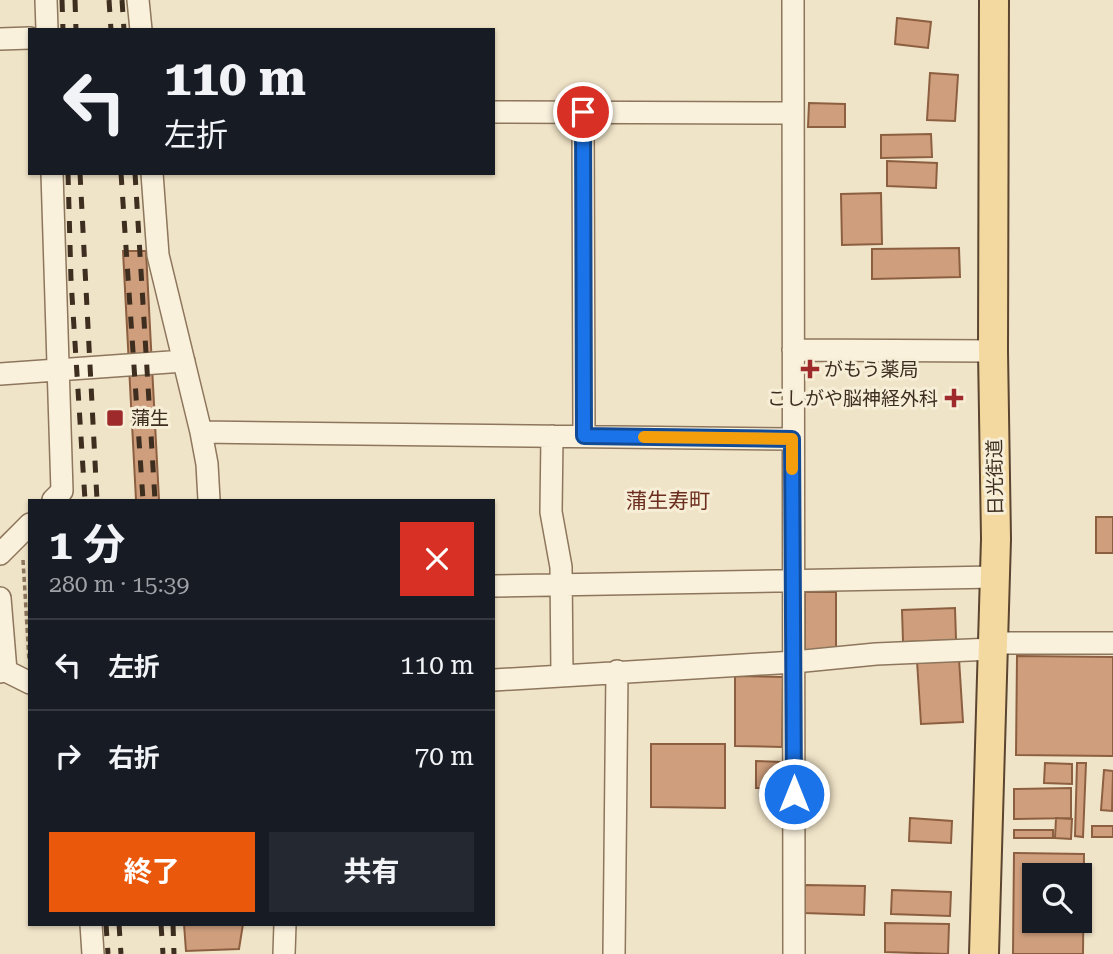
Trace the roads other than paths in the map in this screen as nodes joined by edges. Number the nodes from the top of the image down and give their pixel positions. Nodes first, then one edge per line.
1 (46, 0) edge
2 (138, 0) edge
3 (793, 0) edge
4 (994, 0) edge
5 (47, 28) edge
6 (141, 28) edge
7 (28, 38) edge
8 (0, 39) edge
9 (495, 112) edge
10 (583, 112) junction
11 (793, 113) junction
12 (52, 175) edge
13 (152, 175) edge
14 (793, 350) junction
15 (993, 351) junction
16 (184, 361) junction
17 (58, 371) junction
18 (0, 374) edge
19 (201, 432) junction
20 (552, 436) junction
21 (584, 436) junction
22 (792, 439) junction
23 (54, 499) edge
24 (209, 499) edge
25 (28, 526) edge
26 (0, 554) edge
27 (995, 578) junction
28 (794, 581) junction
29 (562, 585) junction
30 (495, 586) edge
31 (0, 598) edge
32 (1113, 643) edge
33 (993, 646) junction
34 (794, 662) junction
35 (3, 671) edge
36 (617, 671) junction
37 (562, 675) junction
38 (495, 680) edge
39 (28, 682) edge
40 (91, 926) edge
41 (285, 926) edge
42 (93, 954) edge
43 (284, 954) edge
44 (614, 954) edge
45 (794, 954) edge
46 (984, 954) edge

1 - 5 street
2 - 6 street
3 - 11 street
4 - 15 main road, 日光街道
7 - 8 street
9 - 10 street
10 - 11 street
10 - 21 street
11 - 14 street
12 - 17 street
13 - 16 street
14 - 15 street
14 - 22 street
15 - 27 main road, 日光街道
16 - 17 street
16 - 19 street
17 - 18 street
17 - 23 street
19 - 20 street
19 - 24 street
20 - 21 street
20 - 29 street
21 - 22 street
22 - 28 street
25 - 26 street
27 - 28 street
27 - 33 main road, 日光街道
28 - 29 street
28 - 34 street
29 - 30 street
29 - 37 street
31 - 35 street
32 - 33 street
33 - 34 street
33 - 46 main road, 日光街道
34 - 36 street
34 - 45 street
35 - 39 street
36 - 37 street
36 - 44 street
37 - 38 street
40 - 42 street
41 - 43 street

